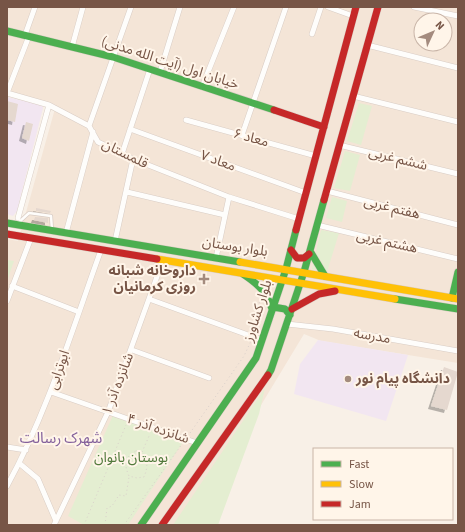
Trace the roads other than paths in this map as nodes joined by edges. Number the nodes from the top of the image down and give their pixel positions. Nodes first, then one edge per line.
1 (35, 7) edge
2 (83, 7) edge
3 (131, 7) edge
4 (180, 7) edge
5 (234, 7) edge
6 (286, 7) edge
7 (321, 7) edge
8 (328, 7) edge
9 (356, 7) edge
10 (378, 7) edge
11 (414, 7) edge
12 (354, 16) junction
13 (458, 16) edge
14 (7, 32) edge
15 (312, 34) dead end
16 (27, 35) junction
17 (367, 46) junction
18 (72, 47) junction
19 (113, 57) junction
20 (458, 68) edge
21 (150, 69) junction
22 (160, 72) junction
23 (202, 87) junction
24 (7, 93) edge
25 (353, 96) junction
26 (252, 103) junction
27 (50, 105) junction
28 (186, 120) dead end
29 (458, 122) edge
30 (89, 126) junction
31 (324, 127) junction
32 (130, 129) junction
33 (93, 132) junction
34 (242, 135) junction
35 (339, 145) junction
36 (122, 154) junction
37 (316, 156) junction
38 (133, 160) junction
39 (458, 174) edge
40 (327, 191) junction
41 (127, 192) junction
42 (306, 193) junction
43 (229, 197) junction
44 (225, 216) junction
45 (299, 219) junction
46 (17, 221) junction
47 (7, 223) edge
48 (317, 225) junction
49 (458, 225) edge
50 (52, 231) junction
51 (66, 233) junction
52 (7, 234) edge
53 (31, 238) junction
54 (115, 241) junction
55 (130, 244) junction
56 (100, 250) junction
57 (291, 250) junction
58 (309, 252) junction
59 (128, 254) junction
60 (216, 258) junction
61 (458, 259) edge
62 (163, 260) junction
63 (286, 269) junction
64 (304, 272) junction
65 (458, 272) edge
66 (242, 273) junction
67 (325, 276) junction
68 (282, 279) junction
69 (300, 283) junction
70 (12, 286) junction
71 (341, 290) junction
72 (150, 299) junction
73 (455, 299) edge
74 (7, 302) edge
75 (273, 309) junction
76 (458, 309) edge
77 (78, 312) junction
78 (291, 312) junction
79 (286, 324) junction
80 (262, 340) junction
81 (132, 350) junction
82 (458, 351) edge
83 (209, 378) dead end
84 (51, 392) junction
85 (108, 412) junction
86 (197, 443) junction
87 (7, 447) edge
88 (26, 450) junction
89 (19, 463) junction
90 (7, 486) edge
91 (55, 523) edge
92 (141, 525) edge
93 (162, 525) edge

1 - 16 street
2 - 18 street
3 - 19 street
4 - 22 street
5 - 23 street
6 - 26 street
7 - 15 street
8 - 12 street
9 - 12 street, بلوار کشاورز
10 - 17 street
11 - 13 street
12 - 31 street, بلوار کشاورز
14 - 16 street, خیابان اول (آیت الله مدنی)
16 - 18 street, خیابان اول (آیت الله مدنی)
16 - 24 street
17 - 20 street
17 - 25 street
18 - 19 street, خیابان اول (آیت الله مدنی)
19 - 21 street, خیابان اول (آیت الله مدنی)
19 - 30 street
21 - 22 street, خیابان اول (آیت الله مدنی)
21 - 32 street
22 - 23 street, خیابان اول (آیت الله مدنی)
23 - 26 street, خیابان اول (آیت الله مدنی)
24 - 27 street, قلمستان
25 - 29 street
25 - 35 street
26 - 31 street, خیابان اول (آیت الله مدنی)
26 - 34 street
27 - 30 street, قلمستان
27 - 46 street
28 - 34 street, معاد ۶
30 - 33 street, قلمستان
31 - 37 street, بلوار کشاورز
32 - 36 street
32 - 42 street, معاد ۷
33 - 36 street, قلمستان
33 - 51 street
34 - 37 street, معاد ۶
35 - 39 street, ششم غربی
35 - 40 street
36 - 38 street, قلمستان
37 - 42 street, بلوار کشاورز
38 - 41 street
38 - 43 street, قلمستان
40 - 48 street
40 - 49 street, هفتم غربی
41 - 44 street
41 - 54 street
42 - 45 street, بلوار کشاورز
43 - 44 street
43 - 45 street, قلمستان
44 - 60 street
45 - 57 street, بلوار کشاورز
46 - 47 street, بلوار بوستان
46 - 50 street, بلوار بوستان
46 - 50 lane
48 - 58 street
48 - 61 street, هشتم غربی
50 - 51 street, بلوار بوستان
51 - 54 street, بلوار بوستان
52 - 53 street, بلوار بوستان
53 - 56 street, بلوار بوستان
53 - 70 street
54 - 55 street, بلوار بوستان
55 - 59 street
55 - 60 street, بلوار بوستان
56 - 59 street, بلوار بوستان
56 - 77 street, ابوترابی
57 - 58 street
57 - 63 street, بلوار کشاورز
58 - 64 street
58 - 67 street
59 - 62 street, بلوار بوستان
60 - 63 street, بلوار بوستان
62 - 66 street, بلوار بوستان
62 - 72 street, شانزده آذر ۱
63 - 64 street, بلوار بوستان
63 - 68 street, بلوار کشاورز
64 - 67 street, بلوار بوستان
64 - 69 street
65 - 73 street
66 - 68 street, بلوار بوستان
66 - 75 street
67 - 73 street, بلوار بوستان
68 - 69 street, بلوار بوستان
68 - 75 street, بلوار کشاورز
69 - 71 street, بلوار بوستان
69 - 78 street
70 - 74 street
70 - 77 street
71 - 76 street, بلوار بوستان
71 - 78 street
72 - 80 street
72 - 81 street, شانزده آذر ۱
75 - 78 street
75 - 80 street, بلوار کشاورز
77 - 84 street, ابوترابی
78 - 79 street
79 - 82 street, مدرسه
79 - 93 street
80 - 86 street, بلوار کشاورز
81 - 83 street
81 - 85 street, شانزده آذر ۱
84 - 85 street, شانزده آذر ۴
84 - 88 street, ابوترابی
85 - 86 street, شانزده آذر ۴
85 - 91 street, شانزده آذر ۱
86 - 92 street, بلوار کشاورز
87 - 88 street
88 - 89 street, ابوترابی
89 - 90 street, ابوترابی
89 - 91 street

